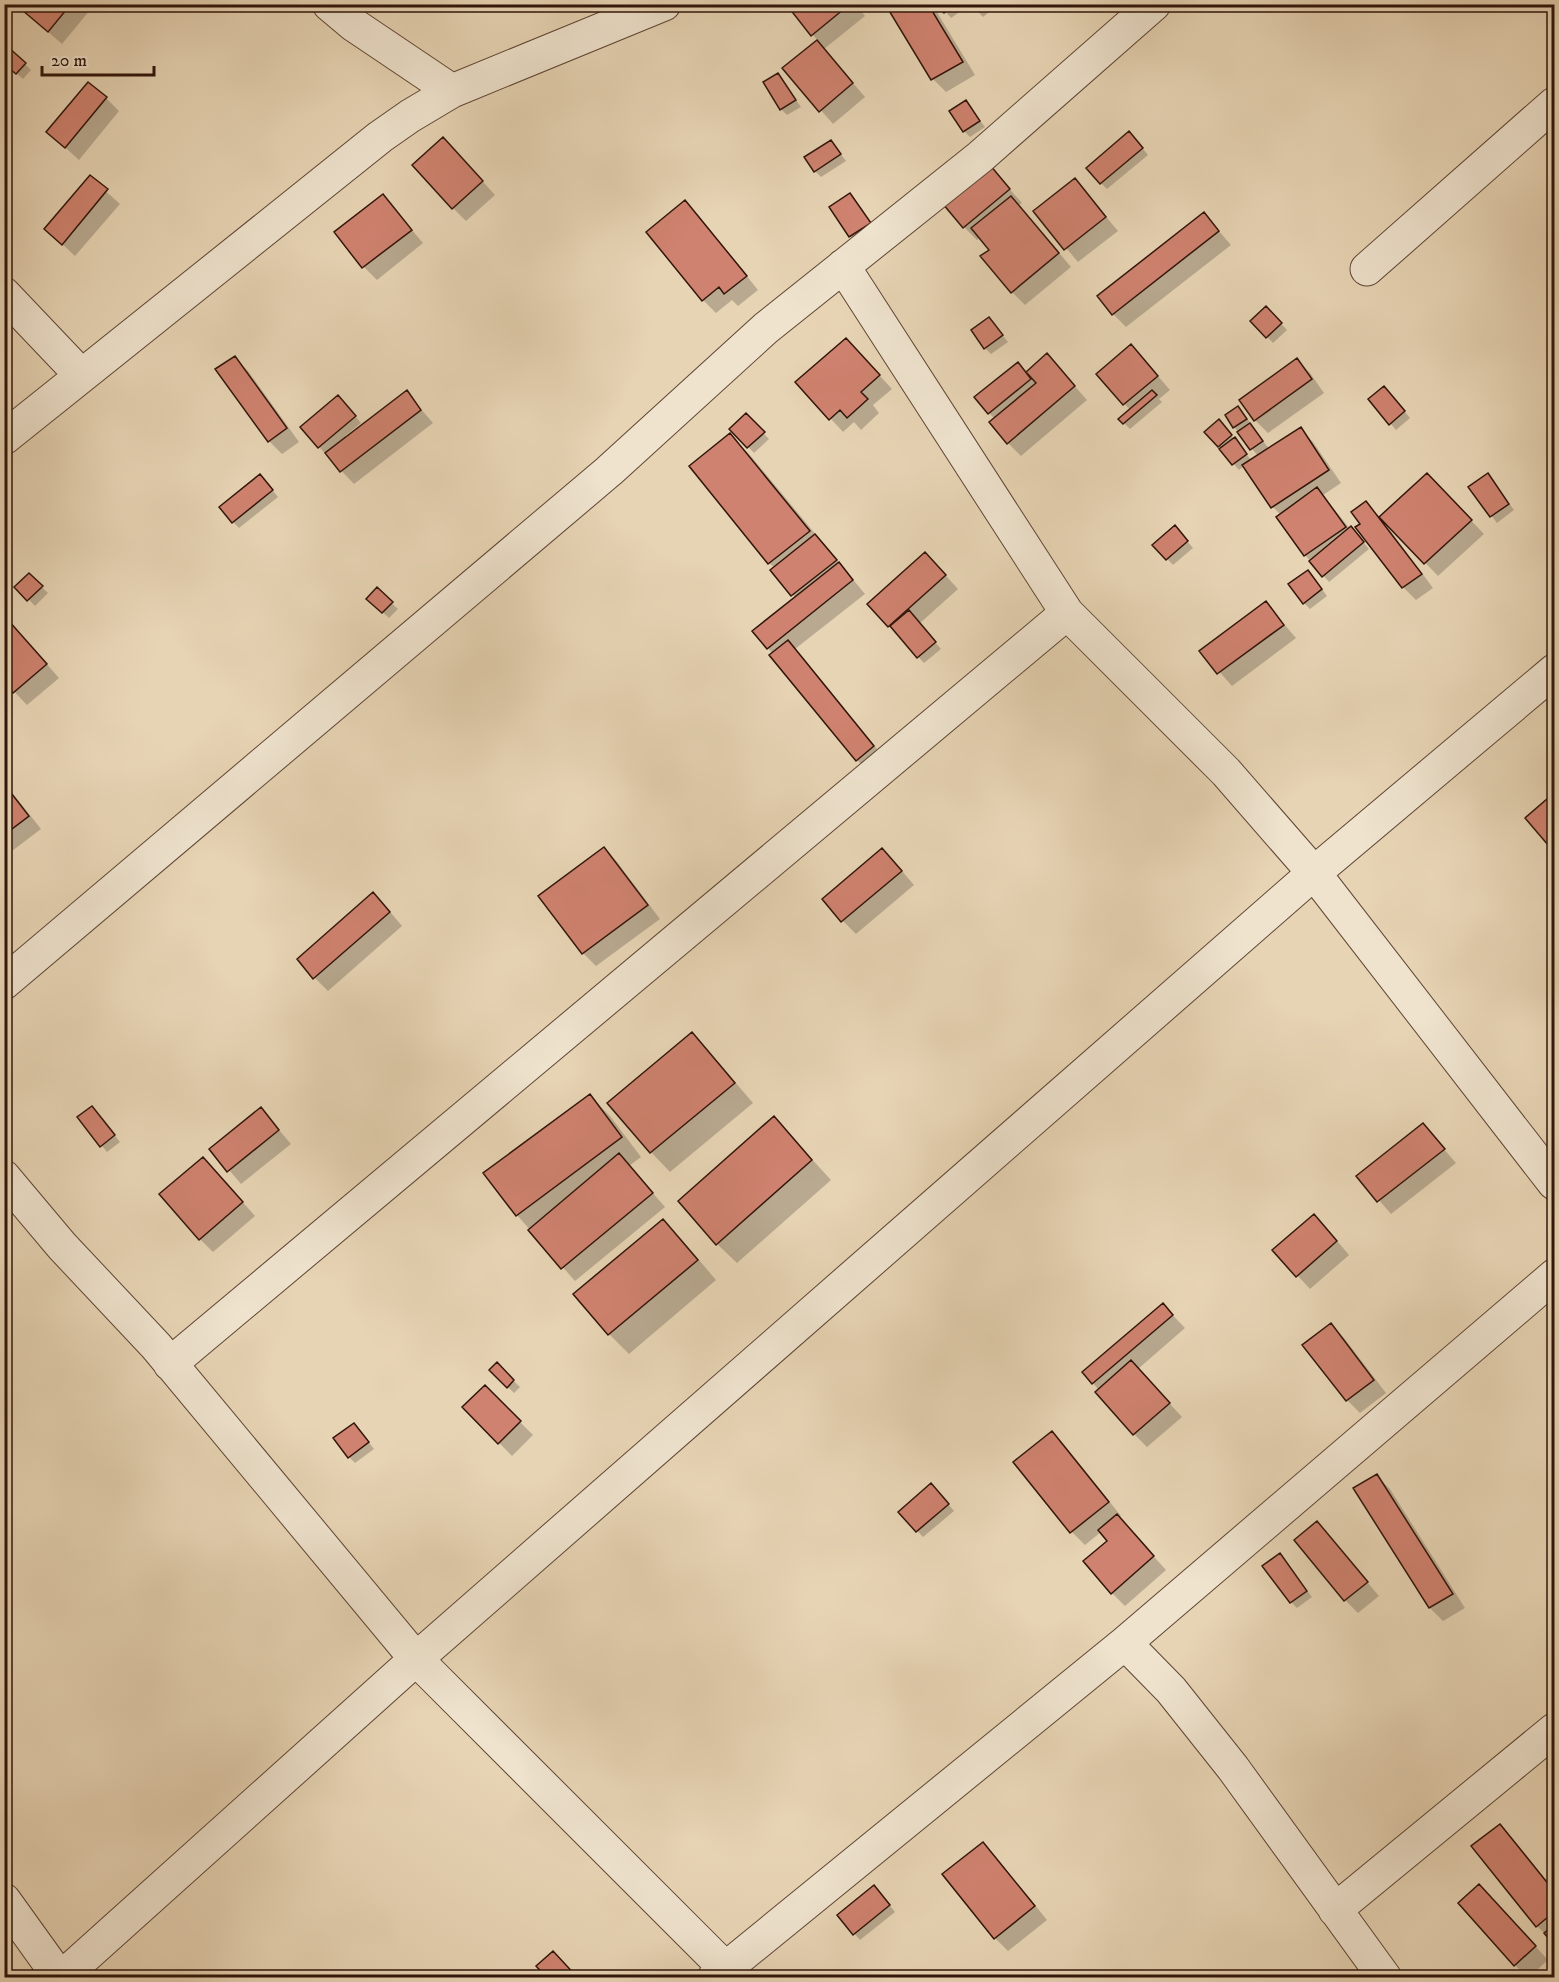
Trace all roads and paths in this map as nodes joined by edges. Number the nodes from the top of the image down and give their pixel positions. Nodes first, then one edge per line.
1 (329, 4) edge
2 (664, 4) edge
3 (1154, 4) edge
4 (452, 91) junction
5 (1554, 104) edge
6 (843, 266) junction
7 (1367, 269) dead end
8 (4, 294) edge
9 (81, 375) junction
10 (4, 438) edge
11 (1067, 613) junction
12 (1554, 670) edge
13 (1314, 873) junction
14 (4, 983) edge
15 (4, 1177) edge
16 (1554, 1183) edge
17 (1554, 1276) edge
18 (170, 1364) junction
19 (1125, 1643) junction
20 (416, 1659) junction
21 (1554, 1730) edge
22 (4, 1900) edge
23 (1335, 1910) junction
24 (725, 1974) edge
25 (60, 1977) edge
26 (1385, 1977) edge

1 - 4 street
2 - 4 street
3 - 6 street
4 - 9 street
5 - 7 street
6 - 11 street
6 - 14 street
8 - 9 street
9 - 10 street
11 - 13 street
11 - 18 street
12 - 13 street
13 - 16 street
13 - 20 street
15 - 18 street
17 - 19 street
18 - 20 street
19 - 23 street
19 - 24 street
20 - 24 street
20 - 25 street
21 - 23 street
22 - 25 street
23 - 26 street

